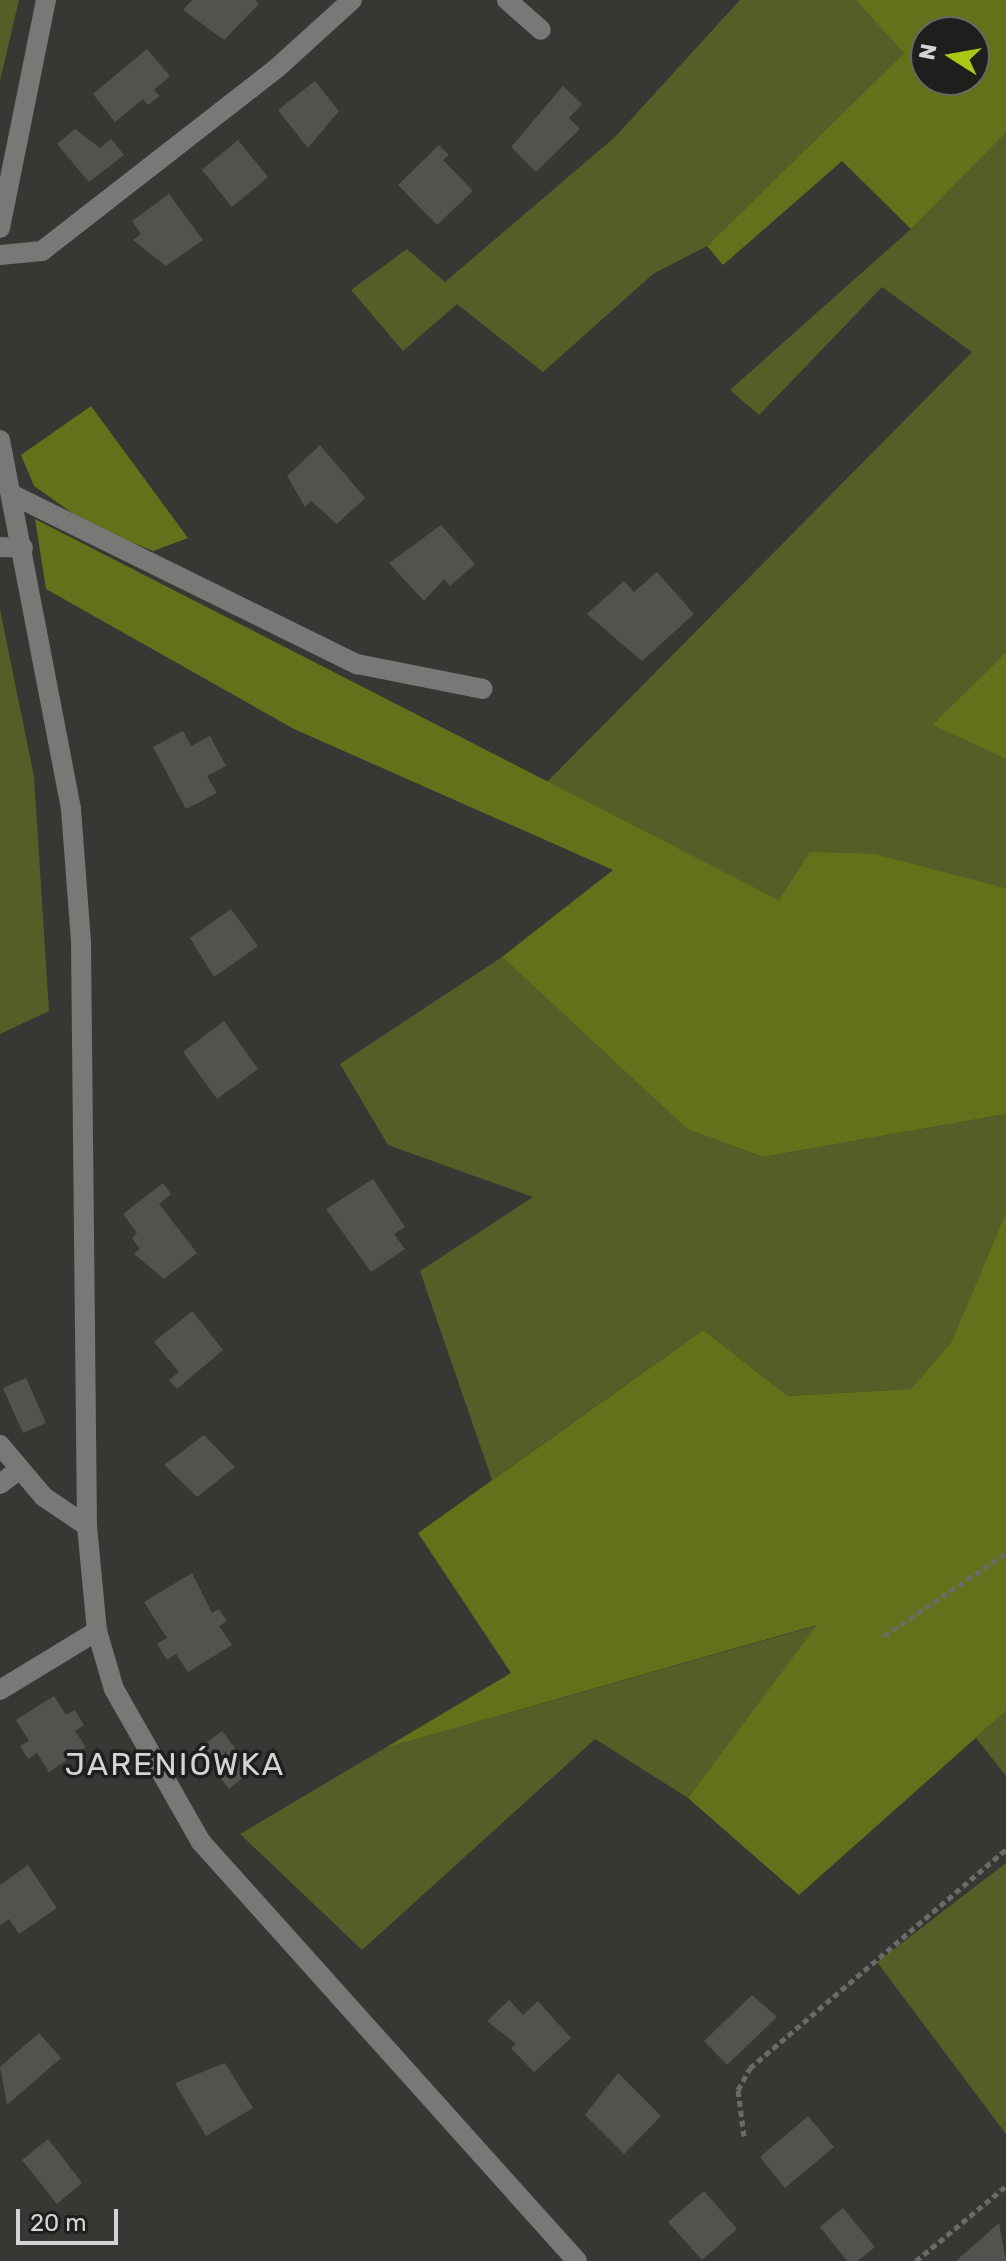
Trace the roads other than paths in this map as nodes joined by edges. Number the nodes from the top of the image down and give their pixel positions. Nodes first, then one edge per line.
1 (46, 0) edge
2 (352, 0) edge
3 (507, 0) edge
4 (541, 30) dead end
5 (0, 228) edge
6 (0, 255) edge
7 (0, 440) edge
8 (11, 494) junction
9 (0, 547) edge
10 (23, 548) junction
11 (483, 689) dead end
12 (0, 1445) edge
13 (20, 1469) junction
14 (0, 1484) edge
15 (87, 1526) junction
16 (97, 1631) junction
17 (0, 1690) edge
18 (577, 2261) edge

1 - 5 street
2 - 6 street
3 - 4 street
7 - 8 street
8 - 10 street
8 - 11 street
9 - 10 street
10 - 15 street
12 - 13 street
13 - 14 street
13 - 15 street
15 - 16 street
16 - 17 street
16 - 18 street

